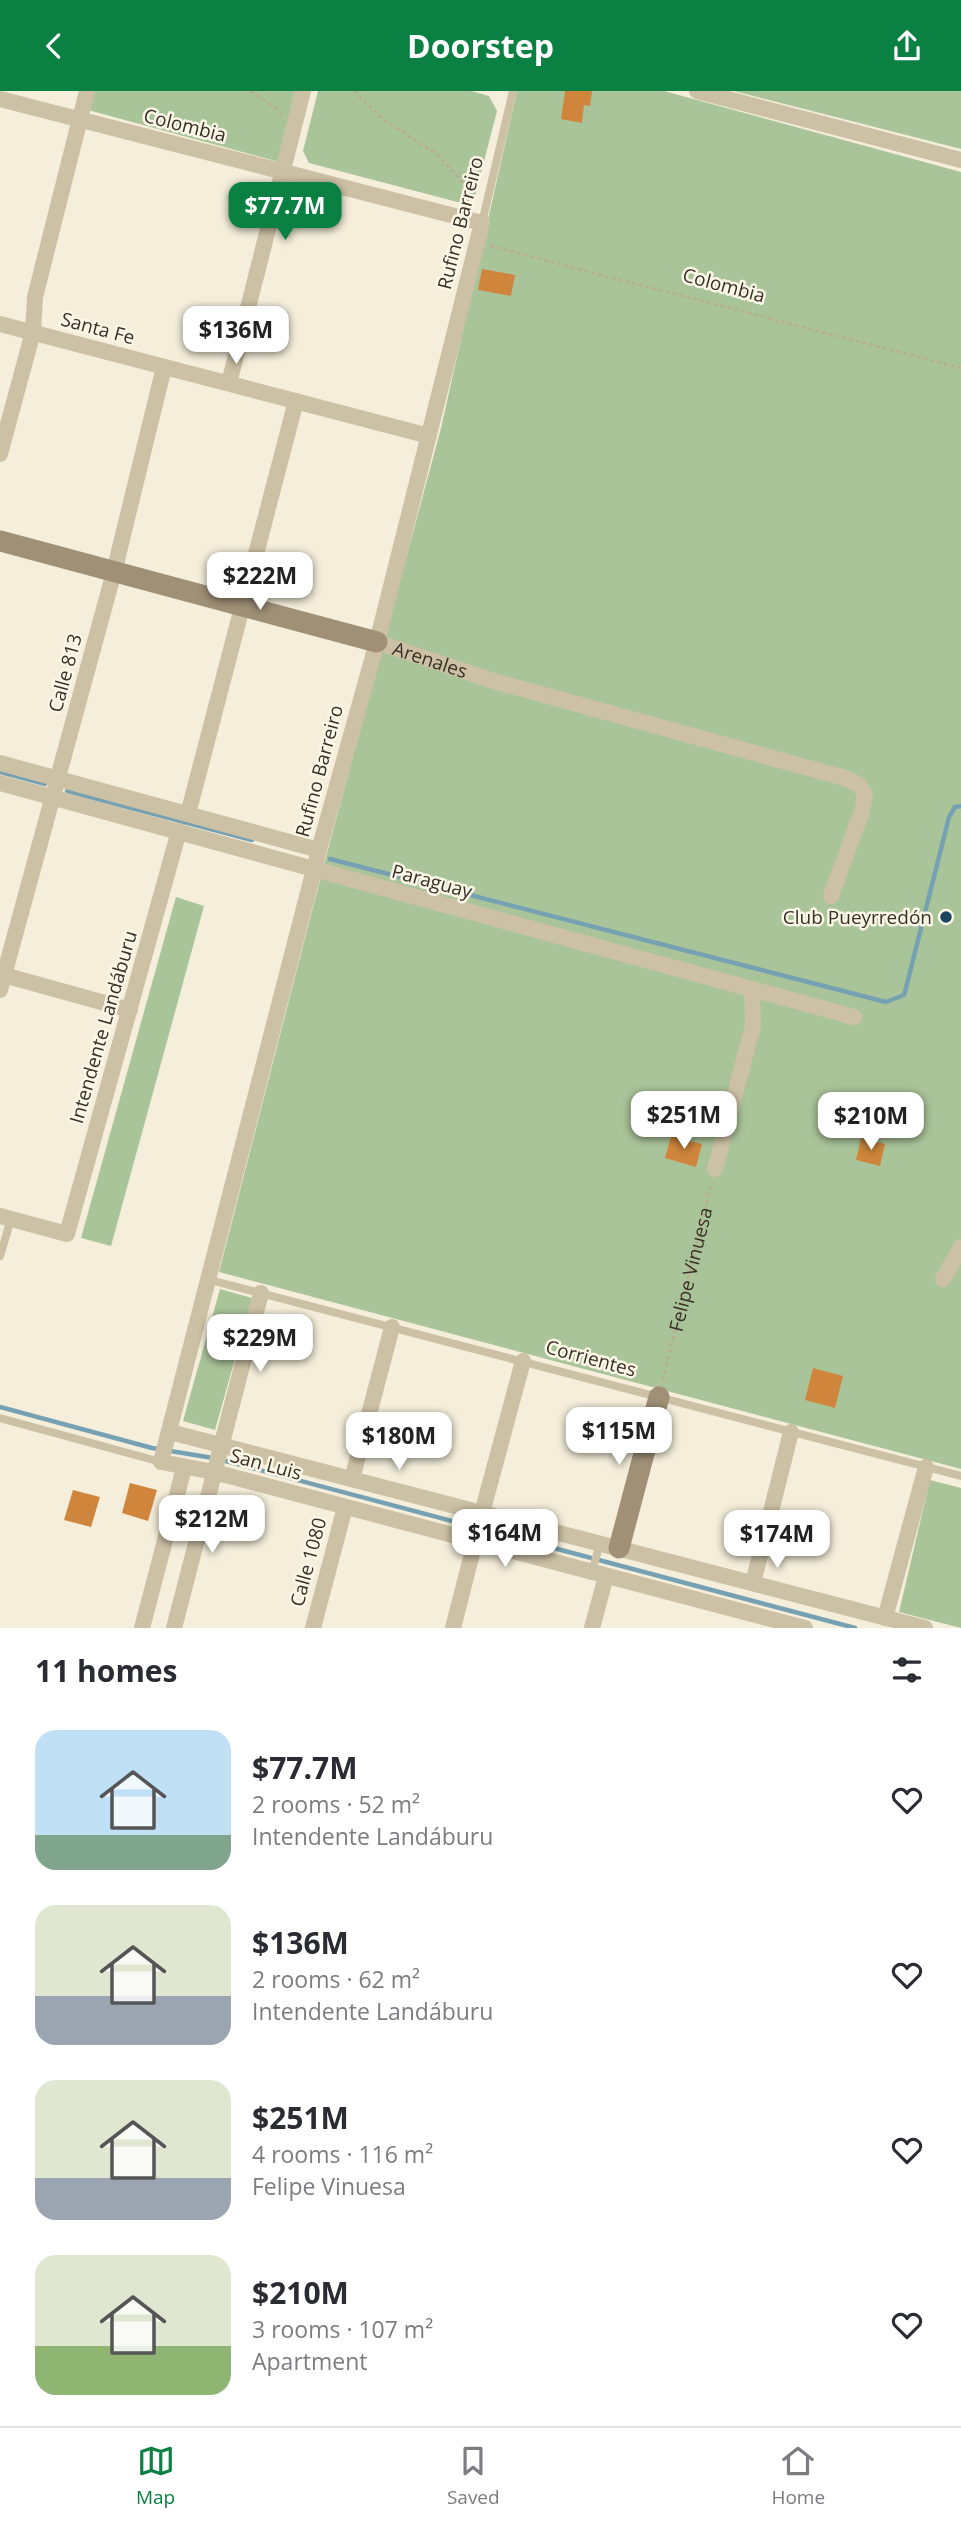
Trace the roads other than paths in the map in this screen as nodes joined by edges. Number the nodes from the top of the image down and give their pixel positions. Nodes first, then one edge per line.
1 (88, 91) edge
2 (303, 91) edge
3 (512, 91) edge
4 (697, 91) edge
5 (0, 99) edge
6 (80, 120) junction
7 (961, 160) edge
8 (284, 172) junction
9 (482, 223) junction
10 (0, 324) edge
11 (33, 333) junction
12 (164, 367) junction
13 (229, 383) junction
14 (296, 401) junction
15 (429, 436) junction
16 (0, 454) edge
17 (0, 541) edge
18 (114, 572) junction
19 (242, 606) junction
20 (377, 642) junction
21 (0, 763) edge
22 (58, 779) junction
23 (0, 783) edge
24 (53, 797) junction
25 (188, 814) junction
26 (179, 831) junction
27 (320, 850) junction
28 (315, 870) junction
29 (831, 896) dead end
30 (1, 980) edge
31 (752, 990) junction
32 (130, 1010) junction
33 (854, 1017) dead end
34 (715, 1169) road end
35 (5, 1217) edge
36 (961, 1247) edge
37 (0, 1256) edge
38 (943, 1279) dead end
39 (210, 1280) junction
40 (261, 1293) junction
41 (392, 1327) junction
42 (523, 1361) junction
43 (659, 1397) junction
44 (0, 1418) edge
45 (791, 1432) junction
46 (170, 1433) junction
47 (222, 1446) junction
48 (161, 1462) junction
49 (926, 1467) junction
50 (184, 1468) junction
51 (214, 1472) junction
52 (961, 1476) edge
53 (352, 1479) junction
54 (345, 1507) junction
55 (482, 1513) junction
56 (475, 1542) junction
57 (610, 1545) junction
58 (599, 1574) junction
59 (753, 1583) junction
60 (742, 1611) junction
61 (886, 1618) junction
62 (142, 1628) edge
63 (174, 1628) edge
64 (313, 1628) edge
65 (453, 1628) edge
66 (592, 1628) edge
67 (737, 1628) edge
68 (805, 1628) edge
69 (925, 1628) edge

1 - 6 street
2 - 8 street
3 - 9 lane, Rufino Barreiro
4 - 7 street
5 - 6 street, Colombia
6 - 8 street, Colombia
6 - 11 street
8 - 9 street, Colombia
8 - 13 street
9 - 15 street, Rufino Barreiro
10 - 11 street, Santa Fe
11 - 12 street, Santa Fe
11 - 16 street
12 - 13 street, Santa Fe
12 - 18 street, Calle 813
13 - 14 street, Santa Fe
14 - 15 street, Santa Fe
14 - 19 street
15 - 20 street, Rufino Barreiro
17 - 18 street, Arenales
18 - 19 street, Arenales
18 - 22 street, Calle 813
19 - 20 street, Arenales
19 - 25 street
20 - 27 street, Rufino Barreiro
20 - 29 street, Arenales
21 - 22 street
22 - 24 street, Calle 813
22 - 25 street
23 - 24 street, Paraguay
24 - 26 street, Paraguay
24 - 30 street, Calle 813
25 - 27 street
26 - 28 street, Paraguay
26 - 32 street, Intendente Landáburu
27 - 28 street, Rufino Barreiro
28 - 31 street, Paraguay
28 - 39 street, Rufino Barreiro
30 - 32 street
31 - 33 street, Paraguay
31 - 34 street
32 - 35 street, Intendente Landáburu
35 - 37 lane
36 - 38 street
39 - 40 lane, Corrientes
39 - 46 street, Rufino Barreiro
40 - 41 lane, Corrientes
40 - 47 street
41 - 42 lane, Corrientes
41 - 53 street
42 - 43 lane, Corrientes
42 - 55 street
43 - 45 lane, Corrientes
43 - 57 street
44 - 48 lane, San Luis
45 - 49 lane, Corrientes
45 - 59 street
46 - 47 street, San Luis
46 - 48 street, Rufino Barreiro
47 - 51 street
47 - 53 street, San Luis
48 - 50 street, San Luis
49 - 52 lane, Corrientes
49 - 61 street
50 - 51 street, San Luis
50 - 62 street
51 - 54 street, San Luis
51 - 63 street
53 - 55 street, San Luis
54 - 56 street, San Luis
54 - 64 street, Calle 1080
55 - 57 street, San Luis
56 - 58 street, San Luis
56 - 65 street
57 - 58 lane
57 - 59 street, San Luis
58 - 60 street, San Luis
58 - 66 street
59 - 61 street, San Luis
60 - 67 street
60 - 68 street, San Luis
61 - 69 street, San Luis

